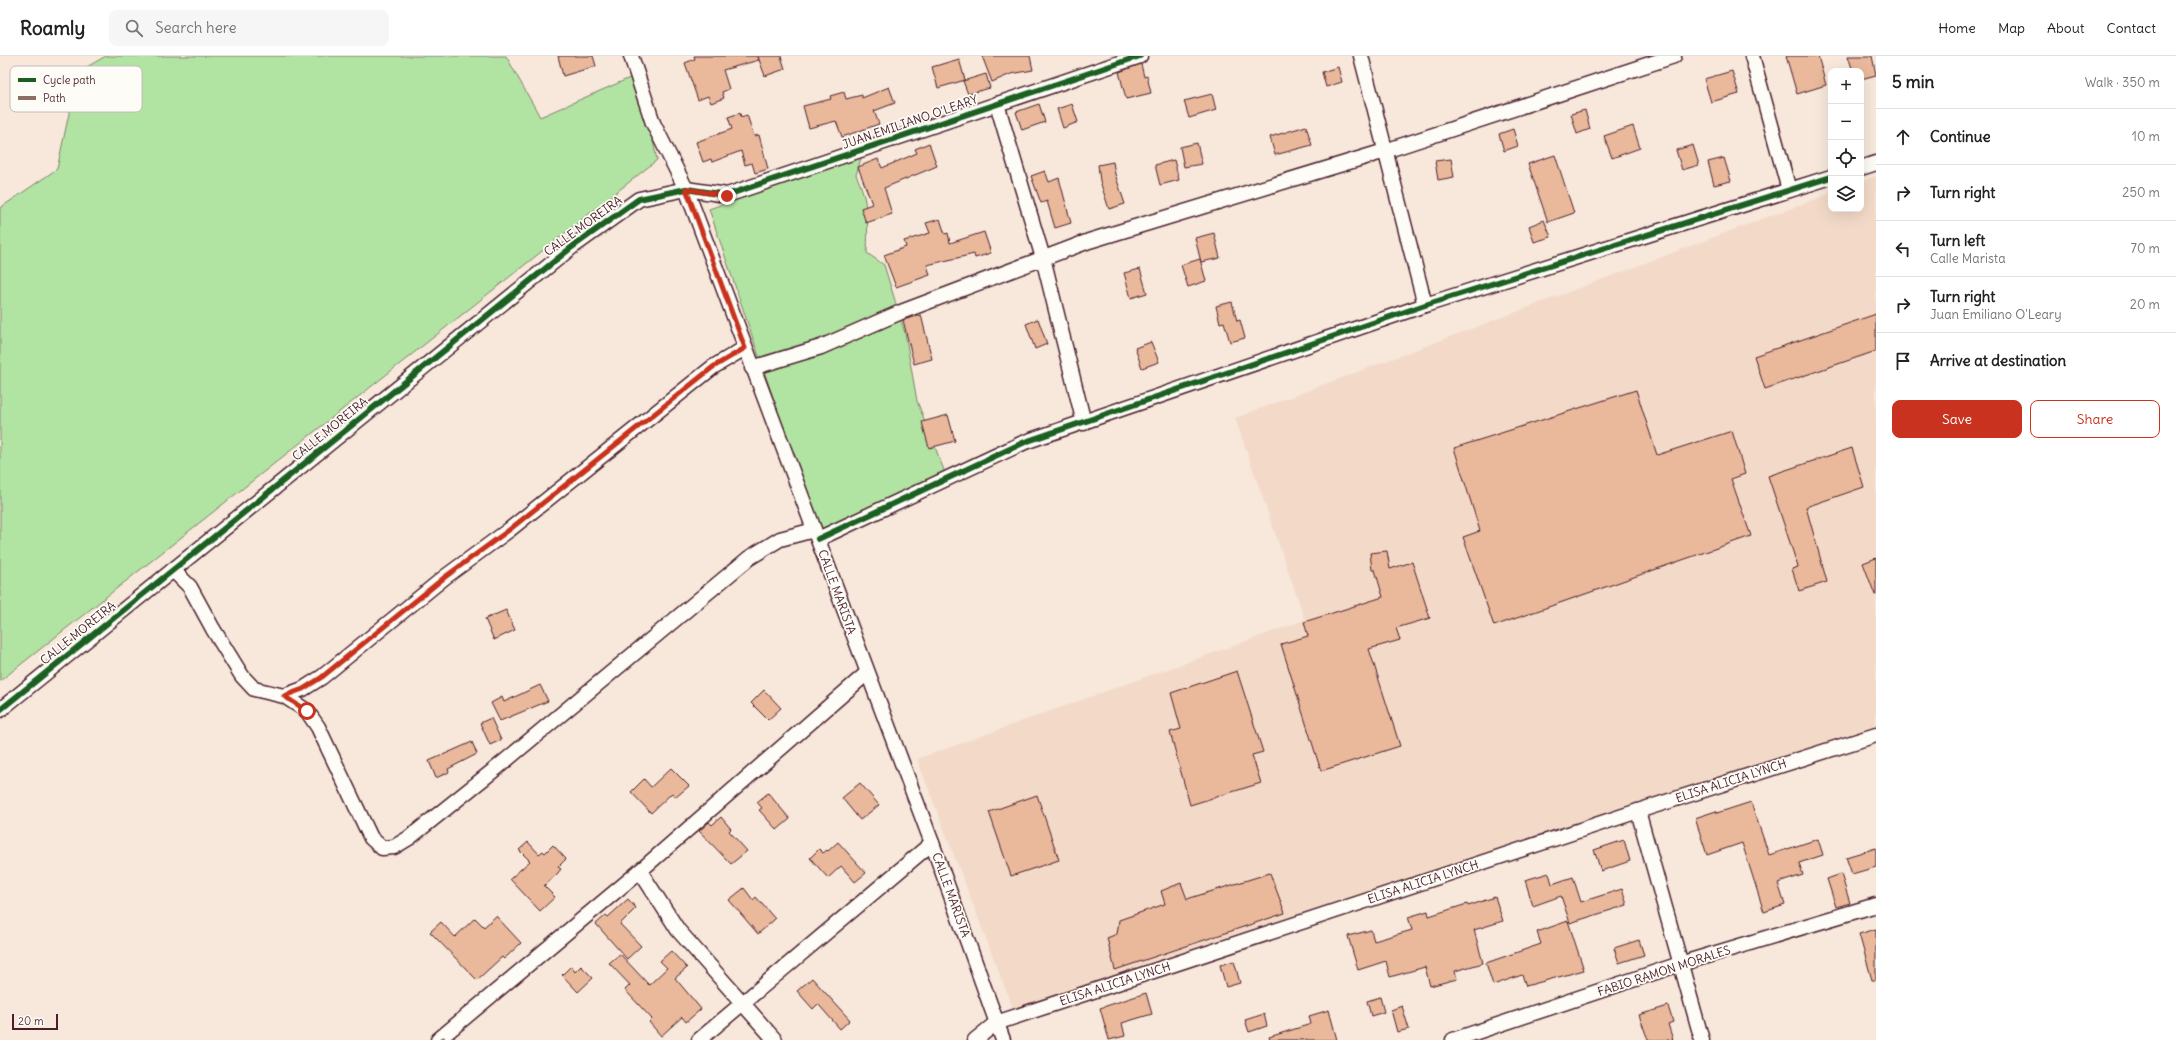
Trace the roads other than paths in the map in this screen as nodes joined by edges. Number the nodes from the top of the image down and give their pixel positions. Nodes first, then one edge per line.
1 (631, 56) edge
2 (1140, 56) edge
3 (1361, 56) edge
4 (1674, 56) edge
5 (1752, 56) edge
6 (997, 104) junction
7 (1385, 151) junction
8 (1876, 163) edge
9 (1864, 167) edge
10 (1828, 178) edge
11 (686, 189) junction
12 (1789, 190) junction
13 (1043, 258) junction
14 (1425, 304) junction
15 (745, 348) junction
16 (752, 368) junction
17 (1084, 423) junction
18 (816, 535) junction
19 (173, 570) junction
20 (867, 673) junction
21 (284, 696) junction
22 (0, 710) edge
23 (1876, 735) edge
24 (1638, 811) junction
25 (932, 843) junction
26 (640, 871) junction
27 (1876, 905) edge
28 (1680, 964) junction
29 (744, 1002) junction
30 (996, 1023) junction
31 (438, 1040) edge
32 (699, 1040) edge
33 (775, 1040) edge
34 (975, 1040) edge
35 (1003, 1040) edge
36 (1453, 1040) edge
37 (1702, 1040) edge

1 - 11 street, CALLE MARISTA
2 - 6 street, JUAN EMILIANO O'LEARY
3 - 7 street
4 - 7 street
5 - 12 street
6 - 11 street, JUAN EMILIANO O'LEARY
6 - 13 street
7 - 13 street
7 - 14 street
8 - 9 street
10 - 12 street
11 - 15 street, CALLE MARISTA
11 - 19 street, CALLE MOREIRA
12 - 14 street
13 - 16 street
13 - 17 street
14 - 17 street
15 - 16 street, CALLE MARISTA
15 - 21 street
16 - 18 street, CALLE MARISTA
17 - 18 street
18 - 20 street, CALLE MARISTA
18 - 21 street
19 - 21 street
19 - 22 street, CALLE MOREIRA
20 - 25 street, CALLE MARISTA
20 - 26 street
23 - 24 street, ELISA ALICIA LYNCH
24 - 28 street
24 - 30 street, ELISA ALICIA LYNCH
25 - 29 street
25 - 30 street, CALLE MARISTA
26 - 29 street
26 - 31 street
27 - 28 street, FABIO RAMON MORALES
28 - 36 street, FABIO RAMON MORALES
28 - 37 street
29 - 32 street
29 - 33 street
30 - 34 street, ELISA ALICIA LYNCH
30 - 35 street, CALLE MARISTA

